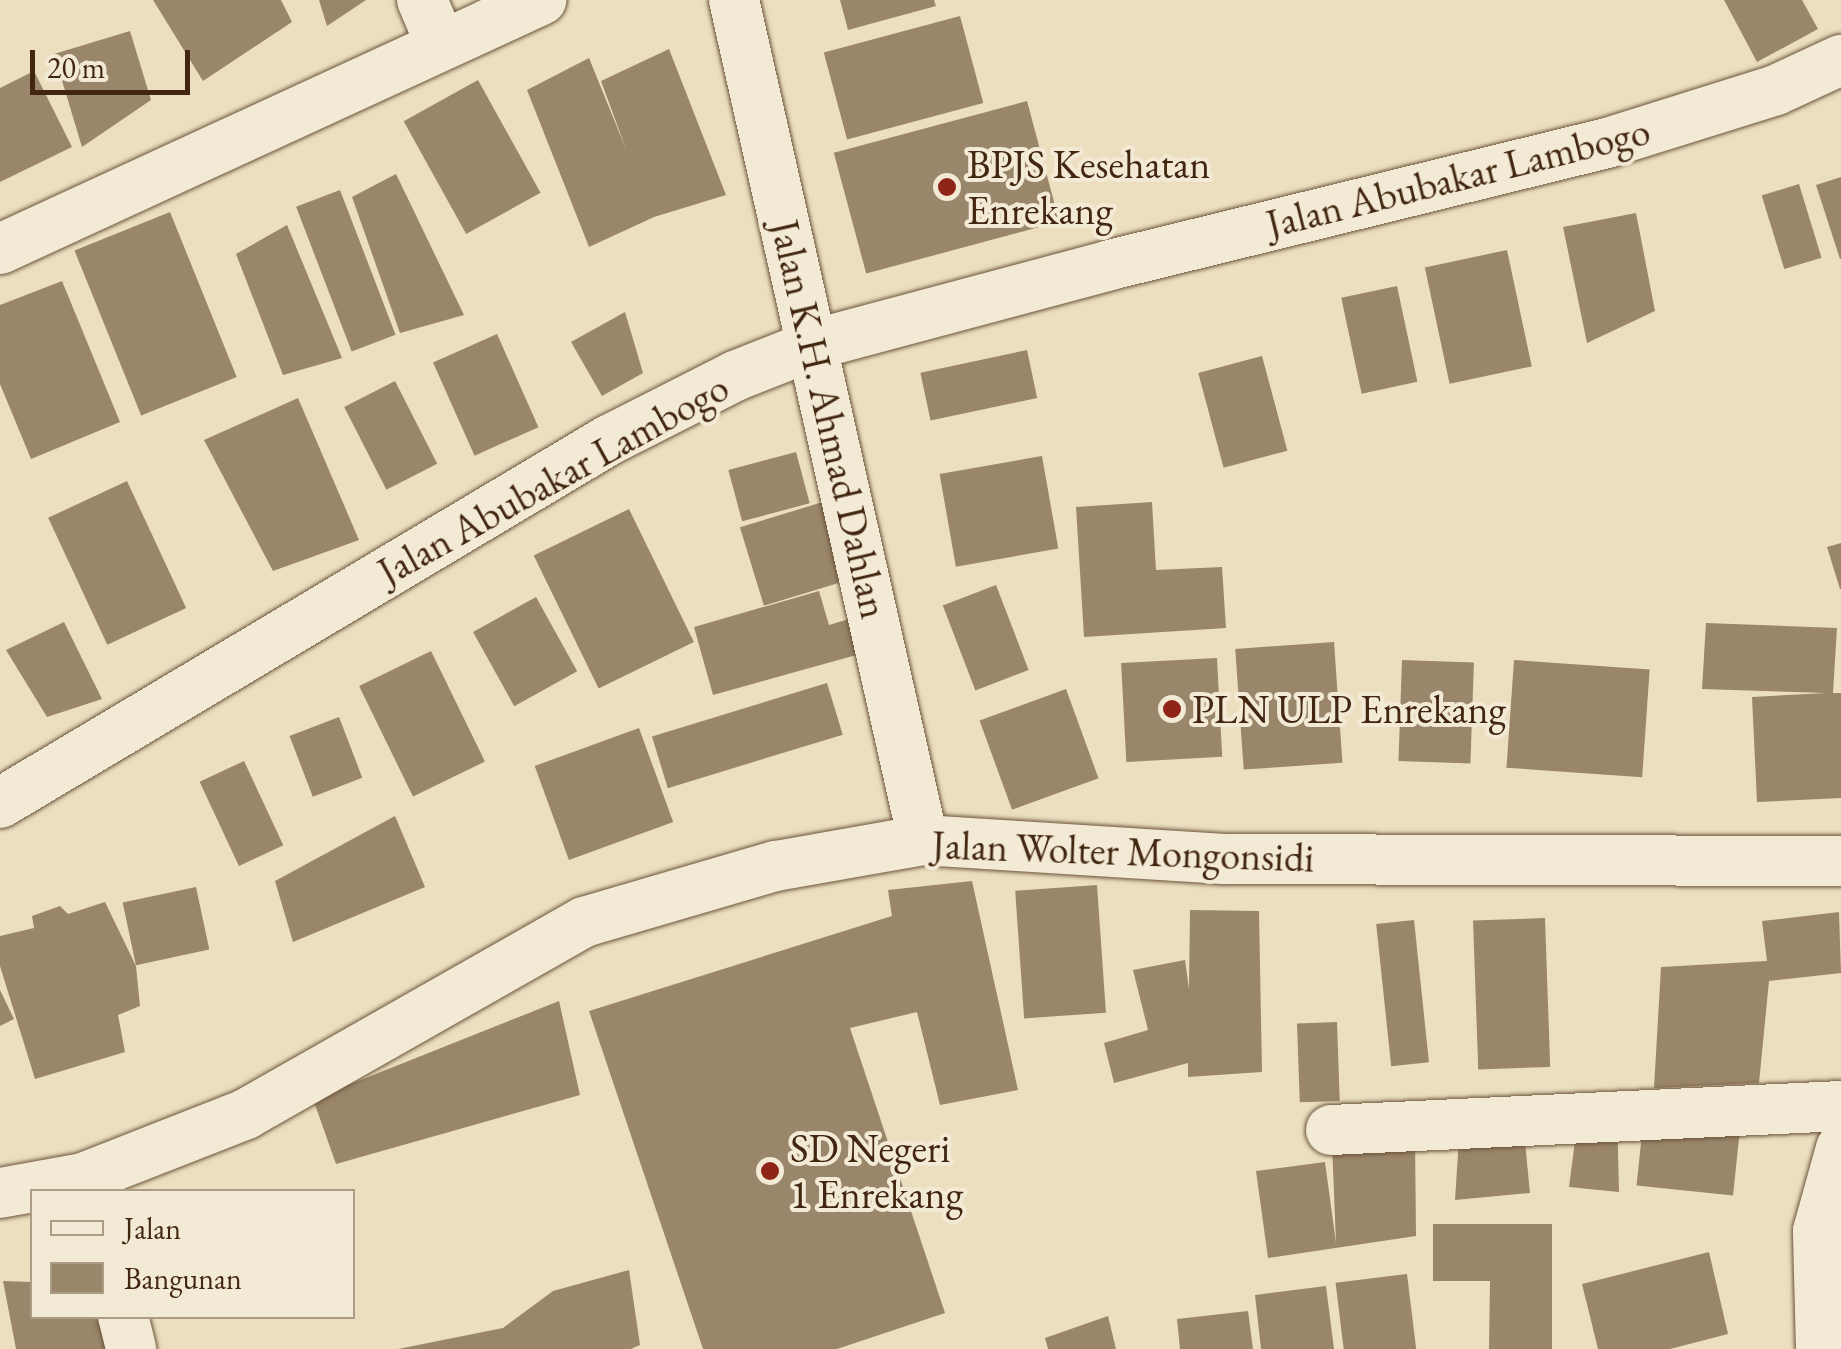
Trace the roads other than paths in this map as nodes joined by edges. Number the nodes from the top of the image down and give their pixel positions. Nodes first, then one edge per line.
1 (422, 0) edge
2 (541, 0) edge
3 (734, 0) edge
4 (440, 45) junction
5 (1841, 60) edge
6 (0, 250) edge
7 (816, 344) junction
8 (0, 803) edge
9 (923, 840) junction
10 (1841, 861) edge
11 (1841, 1106) edge
12 (1332, 1130) dead end
13 (1841, 1148) edge
14 (85, 1185) edge
15 (42, 1189) edge
16 (30, 1190) edge
17 (0, 1193) edge
18 (123, 1319) edge
19 (131, 1349) edge
20 (1820, 1349) edge

1 - 4 street
2 - 4 street
3 - 7 street, Jalan K.H. Ahmad Dahlan
4 - 6 street
5 - 7 street, Jalan Abubakar Lambogo
7 - 8 street, Jalan Abubakar Lambogo
7 - 9 street, Jalan K.H. Ahmad Dahlan
9 - 10 street, Jalan Wolter Mongonsidi
9 - 14 street, Jalan Wolter Mongonsidi
11 - 12 street
13 - 20 street
14 - 15 street, Jalan Wolter Mongonsidi
16 - 17 street, Jalan Wolter Mongonsidi
18 - 19 street

